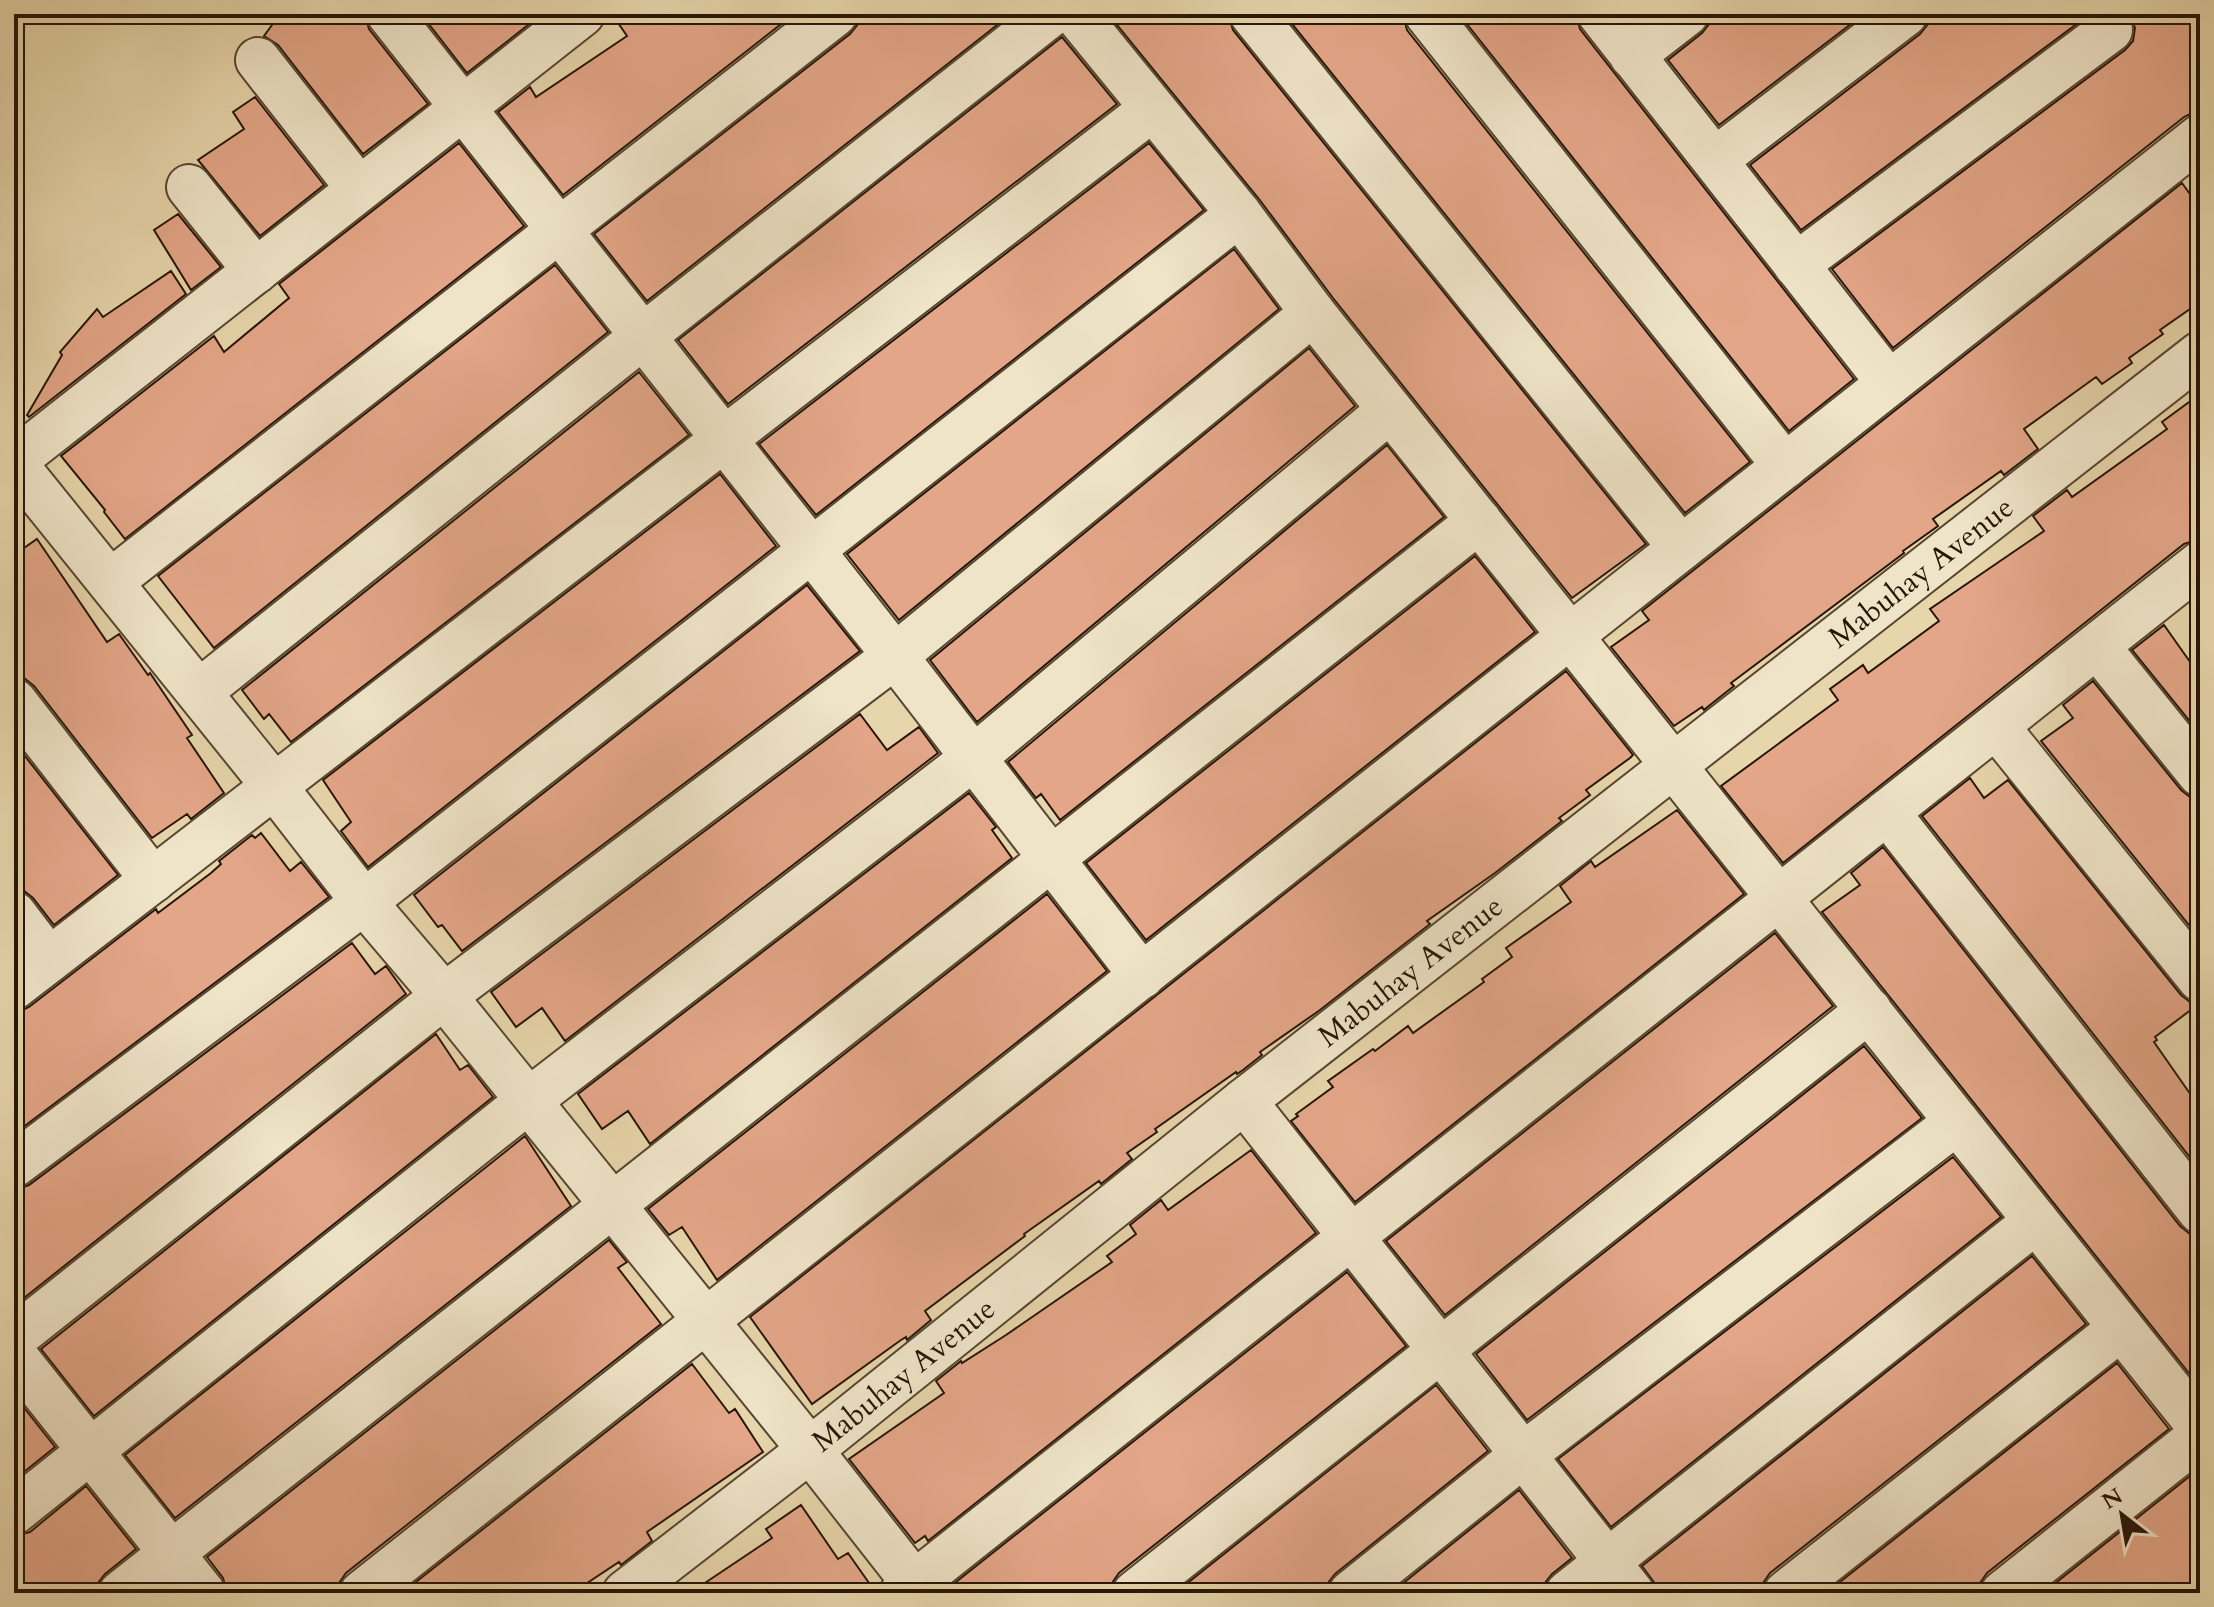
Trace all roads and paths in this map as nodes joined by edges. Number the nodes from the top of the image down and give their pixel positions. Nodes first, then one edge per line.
1 (389, 14) edge
2 (835, 14) edge
3 (1051, 14) edge
4 (1076, 14) edge
5 (1252, 14) edge
6 (1427, 14) edge
7 (1600, 14) edge
8 (1686, 14) edge
9 (1905, 14) edge
10 (575, 16) edge
11 (2110, 30) dead end
12 (1632, 56) junction
13 (258, 60) dead end
14 (463, 108) junction
15 (1152, 109) junction
16 (2200, 137) edge
17 (1715, 160) junction
18 (189, 187) dead end
19 (359, 189) junction
20 (1239, 214) junction
21 (558, 231) junction
22 (1796, 265) junction
23 (256, 271) junction
24 (1313, 313) junction
25 (642, 337) junction
26 (2200, 354) edge
27 (1889, 383) junction
28 (1390, 410) junction
29 (723, 441) junction
30 (14, 462) edge
31 (1785, 466) junction
32 (1479, 521) junction
33 (1681, 548) junction
34 (811, 549) junction
35 (2200, 564) edge
36 (110, 582) junction
37 (1570, 636) junction
38 (2097, 646) junction
39 (895, 656) junction
40 (199, 692) junction
41 (14, 701) edge
42 (1996, 726) junction
43 (972, 759) junction
44 (1674, 766) junction
45 (2200, 774) edge
46 (274, 786) junction
47 (1887, 812) junction
48 (1051, 859) junction
49 (153, 880) junction
50 (1779, 898) junction
51 (364, 902) junction
52 (14, 914) edge
53 (49, 960) junction
54 (1142, 976) junction
55 (2200, 979) edge
56 (14, 987) edge
57 (444, 996) junction
58 (1869, 1010) junction
59 (528, 1101) junction
60 (1244, 1101) junction
61 (1957, 1122) junction
62 (14, 1165) edge
63 (612, 1205) junction
64 (2200, 1211) edge
65 (2036, 1221) junction
66 (1351, 1237) junction
67 (706, 1321) junction
68 (2121, 1328) junction
69 (14, 1338) edge
70 (1440, 1350) junction
71 (14, 1355) edge
72 (2200, 1427) edge
73 (2200, 1436) edge
74 (810, 1450) junction
75 (90, 1452) junction
76 (1523, 1455) junction
77 (14, 1512) edge
78 (172, 1553) junction
79 (1620, 1577) edge
80 (913, 1590) edge
81 (121, 1593) edge
82 (203, 1593) edge
83 (362, 1593) edge
84 (625, 1593) edge
85 (1135, 1593) edge
86 (1351, 1593) edge
87 (1568, 1593) edge
88 (1786, 1593) edge
89 (2003, 1593) edge

1 - 14 street
2 - 21 street
3 - 25 street
4 - 15 street
5 - 33 street
6 - 31 street
7 - 12 street
8 - 12 street
9 - 17 street
10 - 14 street
11 - 22 street
12 - 17 street
13 - 19 street
14 - 19 street
14 - 21 street
15 - 20 street
15 - 29 street
16 - 27 street
17 - 22 street
18 - 23 street
19 - 23 street
20 - 24 street
20 - 34 street
21 - 25 street
21 - 36 street
22 - 27 street
23 - 30 street
24 - 28 street
24 - 39 street
25 - 29 street
25 - 40 street
26 - 44 street, Mabuhay Avenue
27 - 31 street
28 - 32 street
28 - 43 street
29 - 34 street
29 - 46 street
30 - 36 street
31 - 33 street
32 - 37 street
32 - 48 street
33 - 37 street
34 - 39 street
34 - 51 street
35 - 38 street
36 - 40 street
37 - 44 street
37 - 54 street
38 - 42 street
38 - 45 street
39 - 43 street
39 - 57 street
40 - 46 street
41 - 49 street
42 - 47 street
42 - 55 street
43 - 48 street
43 - 59 street
44 - 50 street
44 - 60 street, Mabuhay Avenue
46 - 49 street
46 - 51 street
47 - 50 street
47 - 64 street
48 - 54 street
48 - 63 street
49 - 53 street
50 - 58 street
50 - 66 street
51 - 57 street
51 - 62 street
52 - 53 street
53 - 56 street
54 - 67 street
57 - 59 street
57 - 69 street
58 - 61 street
58 - 70 street
59 - 63 street
59 - 75 street
60 - 66 street
60 - 74 street, Mabuhay Avenue
61 - 65 street
61 - 76 street
63 - 67 street
63 - 78 street
65 - 68 street
65 - 79 street
66 - 70 street
66 - 80 street
67 - 74 street
67 - 83 street
68 - 72 street
68 - 88 street
70 - 76 street
70 - 85 street
71 - 75 street
73 - 89 street
74 - 80 street
74 - 84 street, Mabuhay Avenue
75 - 77 street
75 - 78 street
76 - 79 street
76 - 86 street
78 - 81 street
78 - 82 street
79 - 87 street

